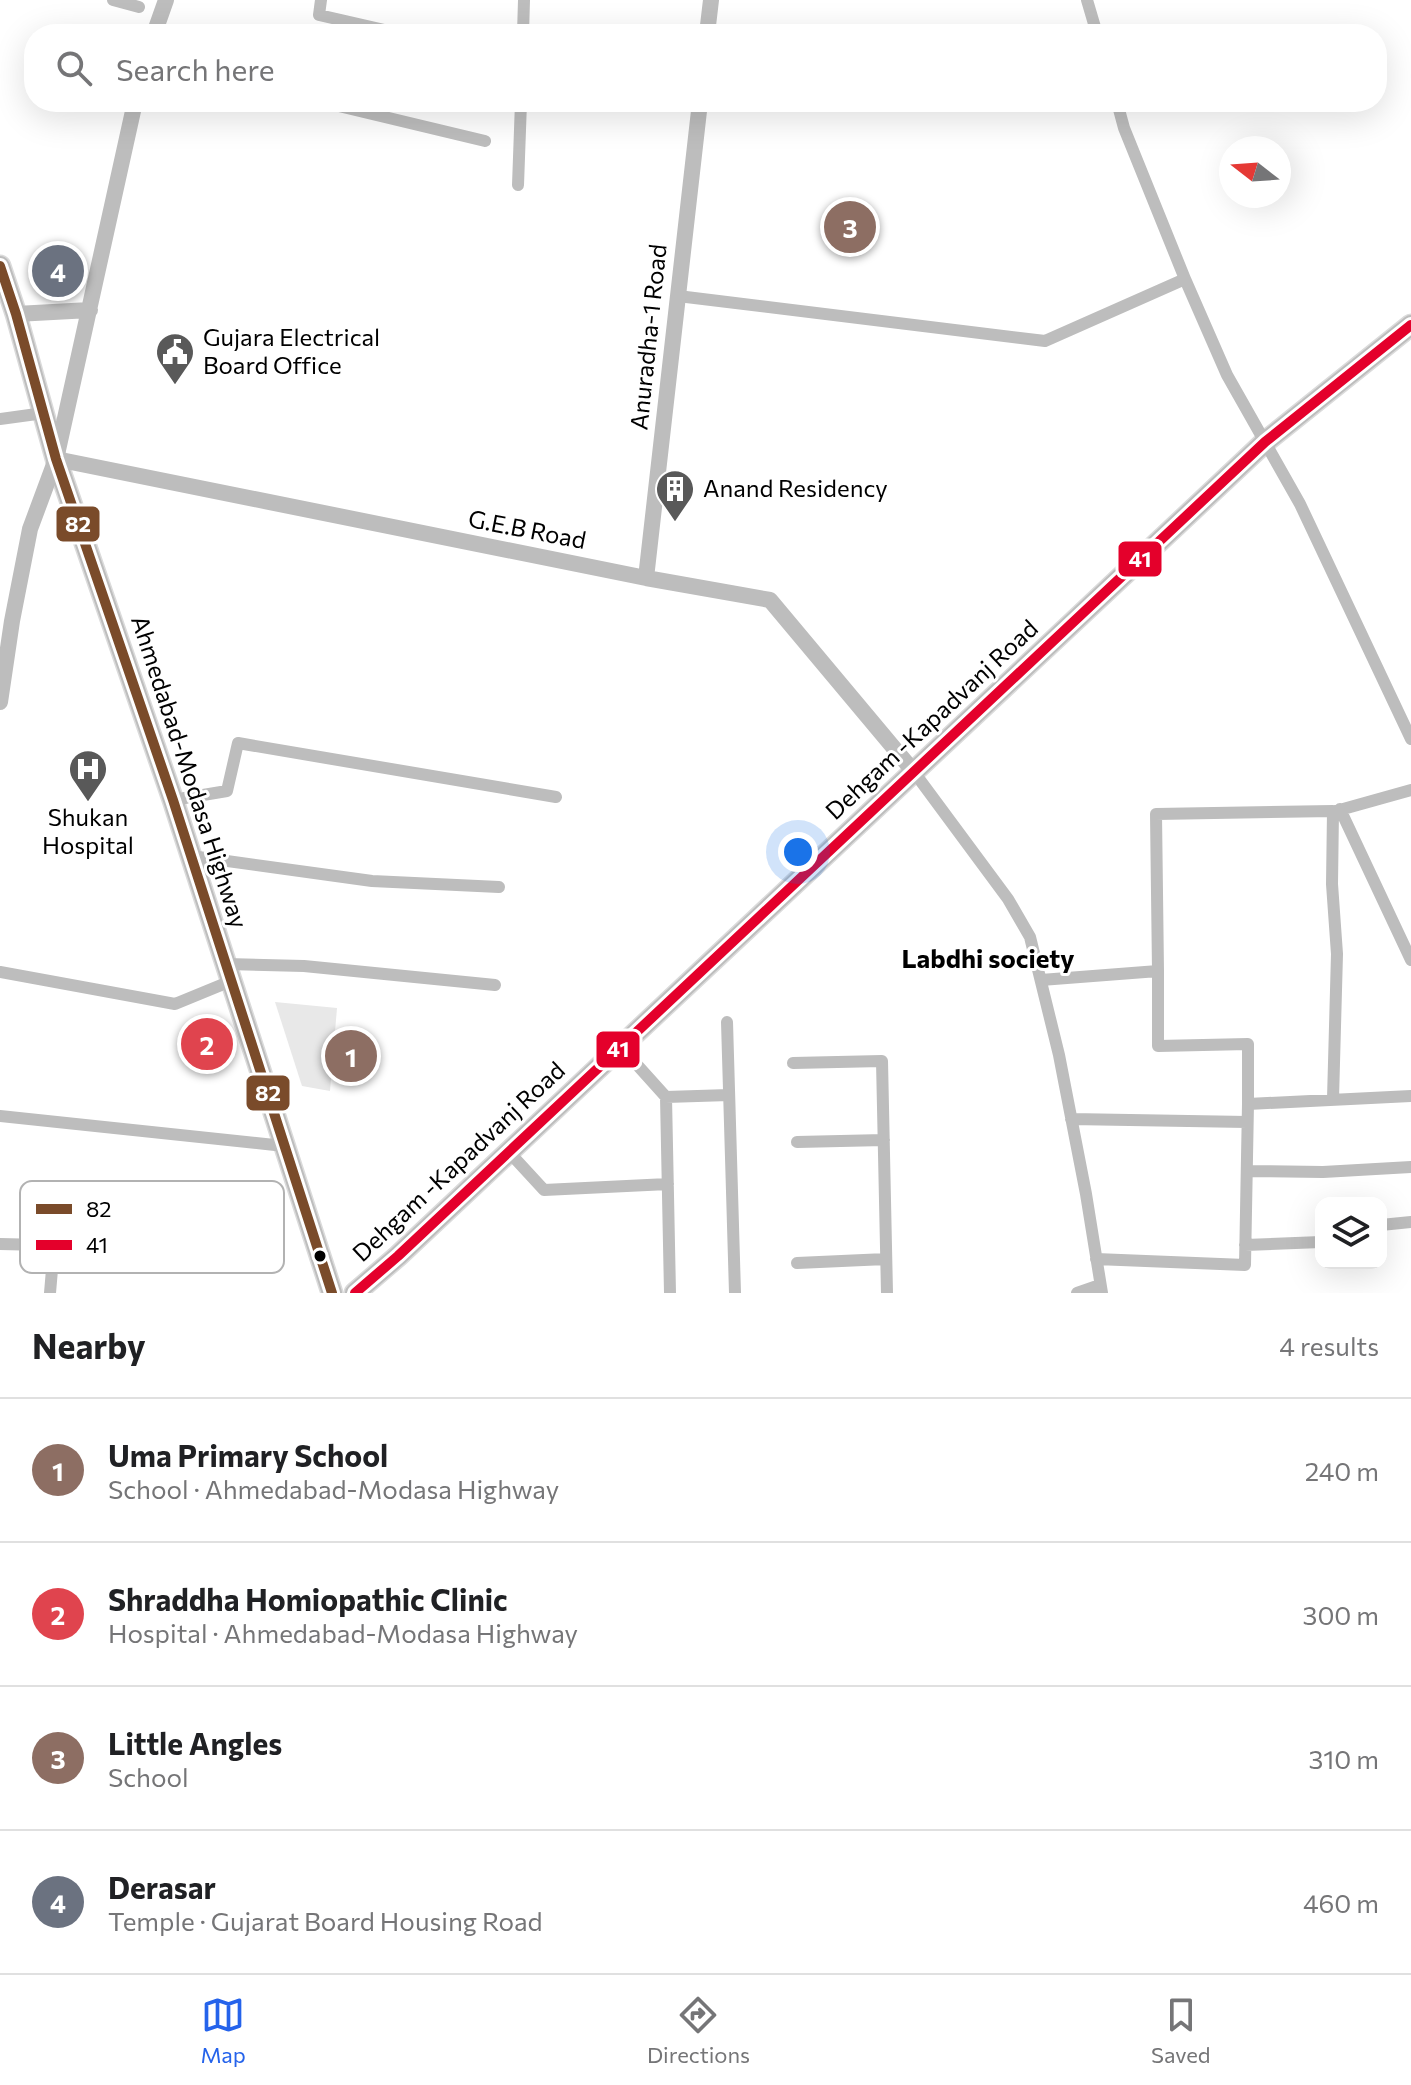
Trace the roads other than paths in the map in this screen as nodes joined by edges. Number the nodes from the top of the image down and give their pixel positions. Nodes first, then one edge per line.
1 (113, 0) edge
2 (166, 0) edge
3 (321, 0) edge
4 (524, 0) edge
5 (711, 0) edge
6 (1087, 0) edge
7 (139, 7) dead end
8 (158, 24) edge
9 (358, 24) edge
10 (523, 24) edge
11 (708, 24) edge
12 (1094, 24) edge
13 (133, 112) edge
14 (364, 112) edge
15 (521, 112) edge
16 (699, 112) edge
17 (1120, 112) edge
18 (485, 141) dead end
19 (518, 185) dead end
20 (0, 266) edge
21 (1185, 279) junction
22 (678, 296) junction
23 (90, 310) junction
24 (8, 314) edge
25 (1411, 325) edge
26 (44, 413) junction
27 (0, 419) edge
28 (1265, 442) junction
29 (56, 459) junction
30 (646, 578) junction
31 (0, 702) edge
32 (1411, 739) edge
33 (914, 772) junction
34 (1411, 790) edge
35 (556, 797) dead end
36 (173, 800) junction
37 (1337, 810) junction
38 (191, 856) junction
39 (499, 887) dead end
40 (1411, 960) edge
41 (1158, 971) junction
42 (0, 972) edge
43 (228, 973) junction
44 (1041, 980) junction
45 (495, 985) dead end
46 (727, 1022) dead end
47 (621, 1047) junction
48 (793, 1063) dead end
49 (729, 1095) junction
50 (1411, 1096) edge
51 (666, 1097) junction
52 (1333, 1099) junction
53 (1248, 1104) junction
54 (0, 1116) edge
55 (1071, 1119) junction
56 (1247, 1122) junction
57 (884, 1140) junction
58 (797, 1142) dead end
59 (284, 1146) junction
60 (509, 1152) junction
61 (1411, 1167) edge
62 (1247, 1171) junction
63 (668, 1184) junction
64 (1411, 1222) edge
65 (1387, 1224) edge
66 (1315, 1242) edge
67 (0, 1244) edge
68 (20, 1245) edge
69 (1245, 1245) junction
70 (886, 1259) junction
71 (1096, 1259) junction
72 (797, 1263) dead end
73 (52, 1273) edge
74 (1101, 1289) edge
75 (50, 1293) edge
76 (332, 1293) edge
77 (355, 1293) edge
78 (670, 1293) edge
79 (735, 1293) edge
80 (887, 1293) edge
81 (1077, 1293) edge

1 - 7 street
2 - 8 street
3 - 9 street
4 - 10 street
5 - 11 street
6 - 12 street
13 - 23 street
14 - 18 street
15 - 19 street
16 - 22 street, Anuradha-1 Road
17 - 21 street
20 - 24 main road, Ahmedabad-Modasa Highway
21 - 22 street
21 - 28 street
22 - 30 street, Anuradha-1 Road
23 - 24 street
23 - 29 street
24 - 26 main road, Ahmedabad-Modasa Highway
25 - 28 main road, Dehgam -Kapadvanj Road
26 - 27 street
26 - 29 main road, Ahmedabad-Modasa Highway
28 - 32 street
28 - 33 main road, Dehgam -Kapadvanj Road
29 - 30 street, G.E.B Road
29 - 31 street
29 - 36 main road, Ahmedabad-Modasa Highway
30 - 33 street, G.E.B Road
33 - 44 street
33 - 47 main road, Dehgam -Kapadvanj Road
34 - 37 street
35 - 36 street
36 - 38 main road, Ahmedabad-Modasa Highway
37 - 40 street
37 - 41 street
37 - 52 street
38 - 39 street
38 - 43 main road, Ahmedabad-Modasa Highway
41 - 44 street
41 - 53 street
42 - 43 street
43 - 45 street
43 - 59 main road, Ahmedabad-Modasa Highway
44 - 55 street
46 - 49 street
47 - 51 street
47 - 60 main road, Dehgam -Kapadvanj Road
48 - 57 street
49 - 51 street
49 - 79 street
50 - 52 street
51 - 63 street
52 - 53 street
53 - 56 street
54 - 59 street
55 - 56 street
55 - 71 street
56 - 62 street
57 - 58 street
57 - 70 street
59 - 76 main road, Ahmedabad-Modasa Highway
60 - 63 street
60 - 77 main road, Dehgam -Kapadvanj Road
61 - 62 street
62 - 69 street
63 - 78 street
64 - 65 street
66 - 69 street
67 - 68 street
69 - 71 street
70 - 72 street
70 - 80 street
71 - 74 street
73 - 75 street
74 - 81 street

